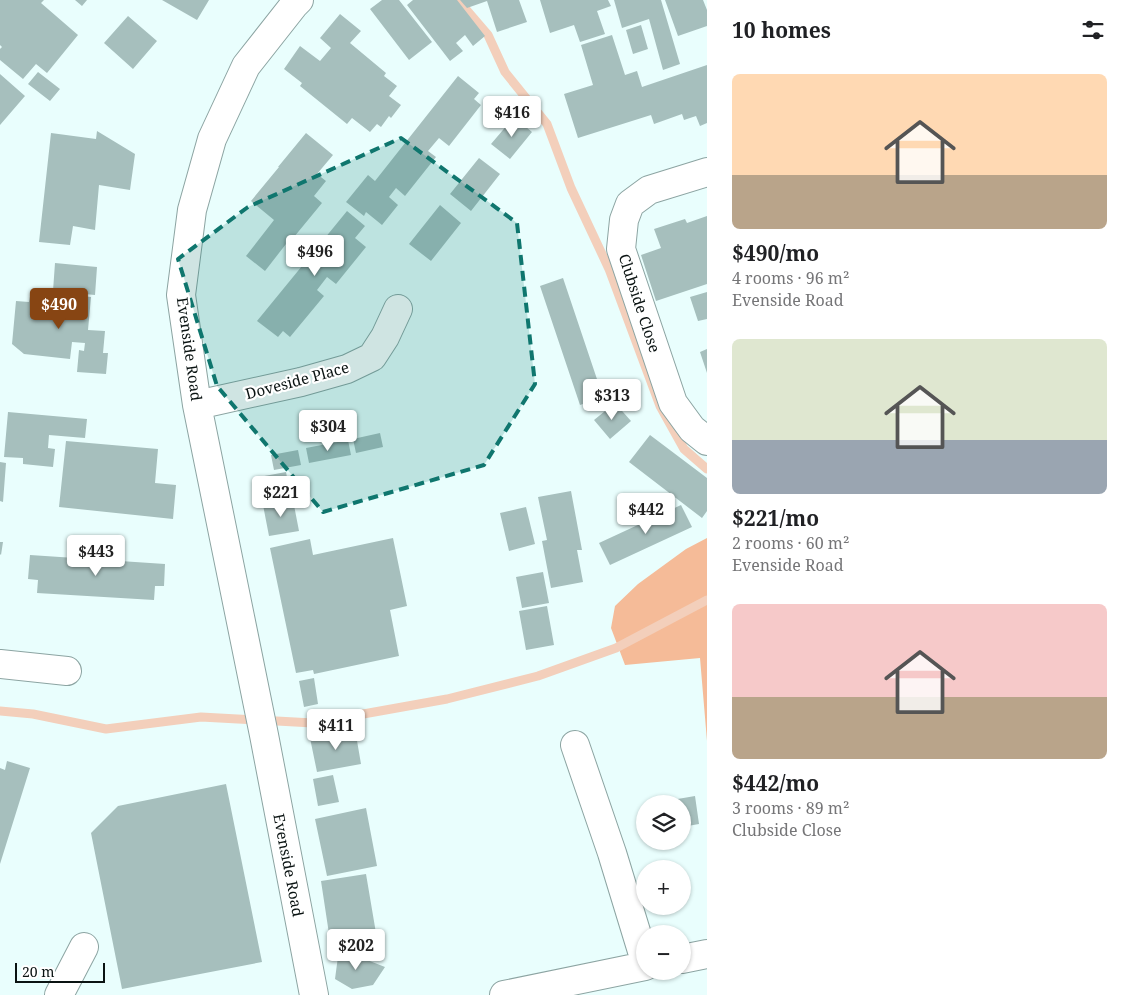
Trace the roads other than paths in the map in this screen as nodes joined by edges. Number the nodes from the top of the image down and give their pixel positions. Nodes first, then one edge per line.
1 (299, 0) edge
2 (707, 172) edge
3 (398, 309) dead end
4 (197, 405) junction
5 (707, 441) edge
6 (0, 664) edge
7 (67, 670) dead end
8 (574, 745) dead end
9 (636, 931) edge
10 (84, 948) dead end
11 (707, 954) edge
12 (691, 957) edge
13 (636, 968) edge
14 (58, 995) edge
15 (314, 995) edge
16 (504, 995) edge

1 - 4 street, Evenside Road
2 - 5 street, Clubside Close
3 - 4 street, Doveside Place
4 - 15 street, Evenside Road
6 - 7 street
8 - 9 street
10 - 14 street
11 - 12 street
13 - 16 street

